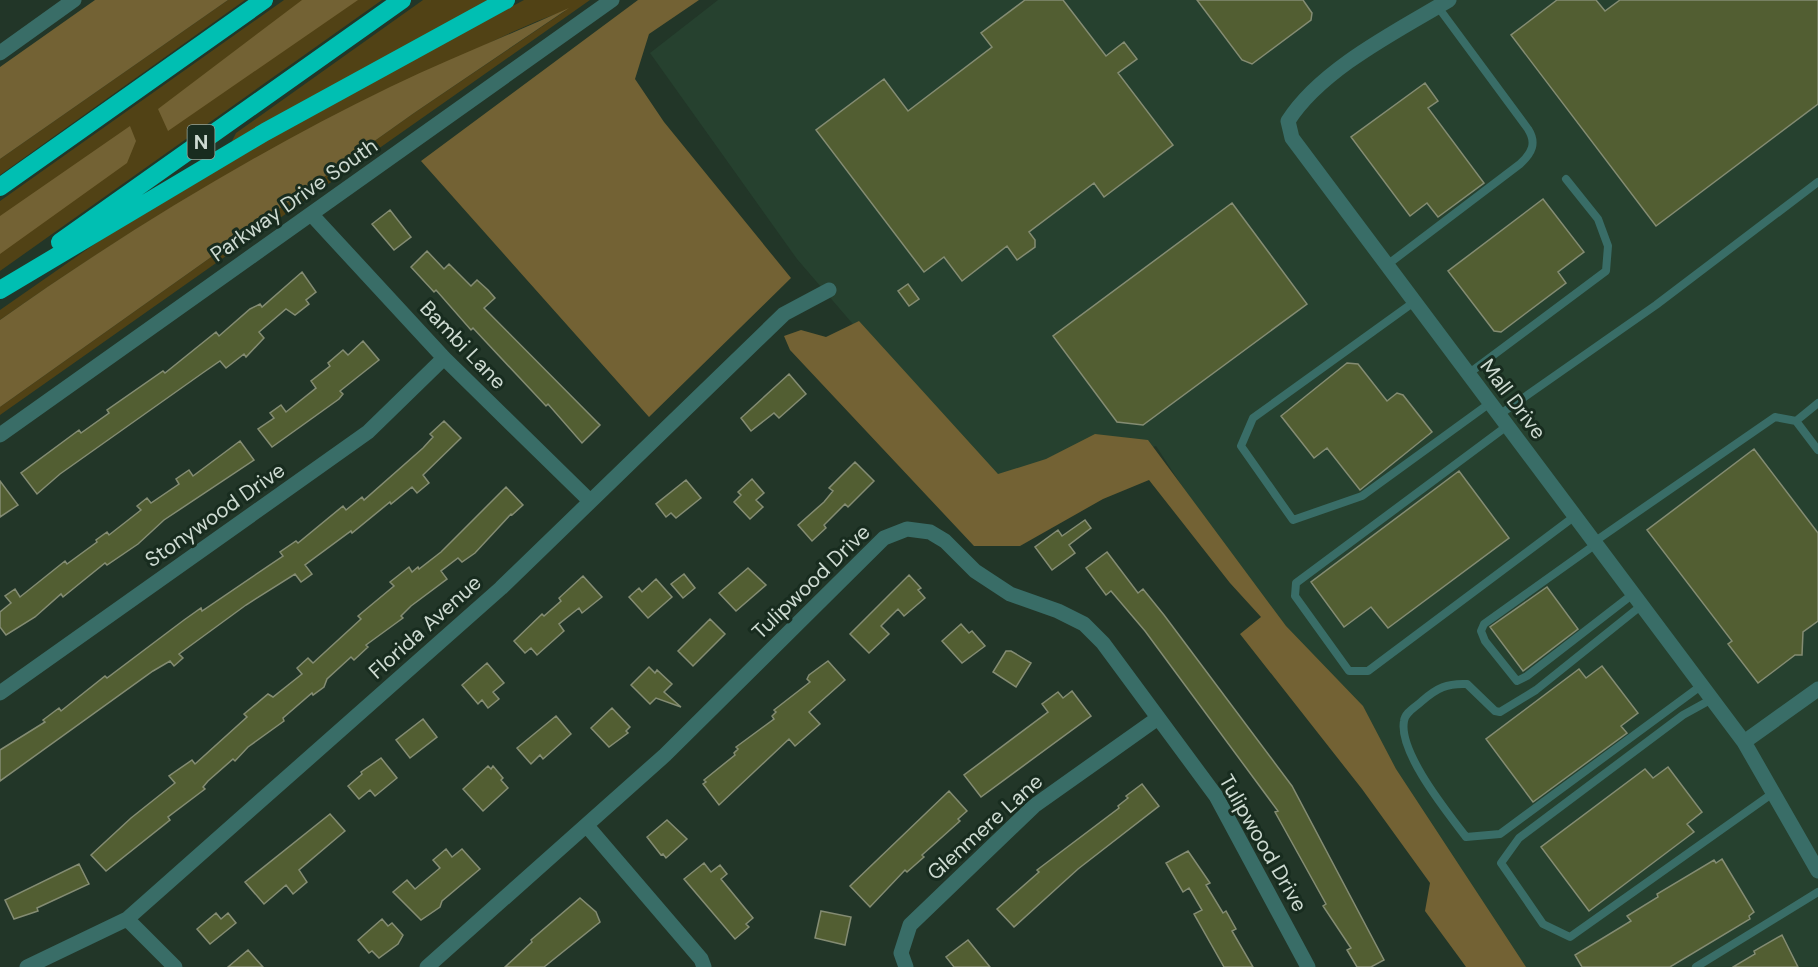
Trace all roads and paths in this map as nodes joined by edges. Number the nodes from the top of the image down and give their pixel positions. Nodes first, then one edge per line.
1 (74, 0) edge
2 (264, 0) edge
3 (402, 0) edge
4 (506, 0) edge
5 (612, 0) edge
6 (1444, 3) edge
7 (0, 53) edge
8 (1566, 179) dead end
9 (1818, 182) edge
10 (0, 187) edge
11 (311, 214) junction
12 (1387, 266) junction
13 (0, 284) edge
14 (0, 290) edge
15 (829, 290) dead end
16 (1414, 302) junction
17 (444, 358) junction
18 (1468, 374) junction
19 (1818, 404) edge
20 (1498, 415) junction
21 (1796, 421) junction
22 (0, 435) edge
23 (1818, 450) edge
24 (589, 500) junction
25 (1575, 516) junction
26 (1595, 543) junction
27 (1637, 600) junction
28 (1702, 685) junction
29 (1818, 689) edge
30 (0, 693) edge
31 (1712, 699) junction
32 (1158, 718) junction
33 (1744, 742) junction
34 (1773, 793) junction
35 (587, 826) junction
36 (1818, 871) edge
37 (1818, 892) edge
38 (127, 919) junction
39 (27, 967) edge
40 (175, 967) edge
41 (427, 967) edge
42 (704, 967) edge
43 (906, 967) edge
44 (1308, 967) edge
45 (1696, 967) edge

1 - 7 street
2 - 10 highway
3 - 13 highway, N
4 - 14 highway
5 - 11 street, Parkway Drive South
6 - 12 lane
6 - 12 street, Mall Drive
8 - 18 lane
9 - 20 lane
11 - 17 street, Bambi Lane
11 - 22 street, Parkway Drive South
12 - 16 street, Mall Drive
15 - 24 street, Florida Avenue
16 - 18 street, Mall Drive
16 - 20 lane
17 - 24 street, Bambi Lane
17 - 30 street, Stonywood Drive
18 - 20 street, Mall Drive
19 - 21 lane
20 - 25 street, Mall Drive
20 - 25 lane
21 - 23 lane
21 - 26 lane
24 - 38 street, Florida Avenue
25 - 26 street, Mall Drive
26 - 27 street, Mall Drive
26 - 27 lane
27 - 28 street, Mall Drive
27 - 28 lane
28 - 31 street, Mall Drive
29 - 33 street
31 - 33 street, Mall Drive
31 - 34 lane
32 - 35 street, Tulipwood Drive
32 - 43 street, Glenmere Lane
32 - 44 street, Tulipwood Drive
33 - 34 street, Mall Drive
34 - 36 street, Mall Drive
35 - 41 street, Tulipwood Drive
35 - 42 street
37 - 45 lane
38 - 39 street, Florida Avenue
38 - 40 street

